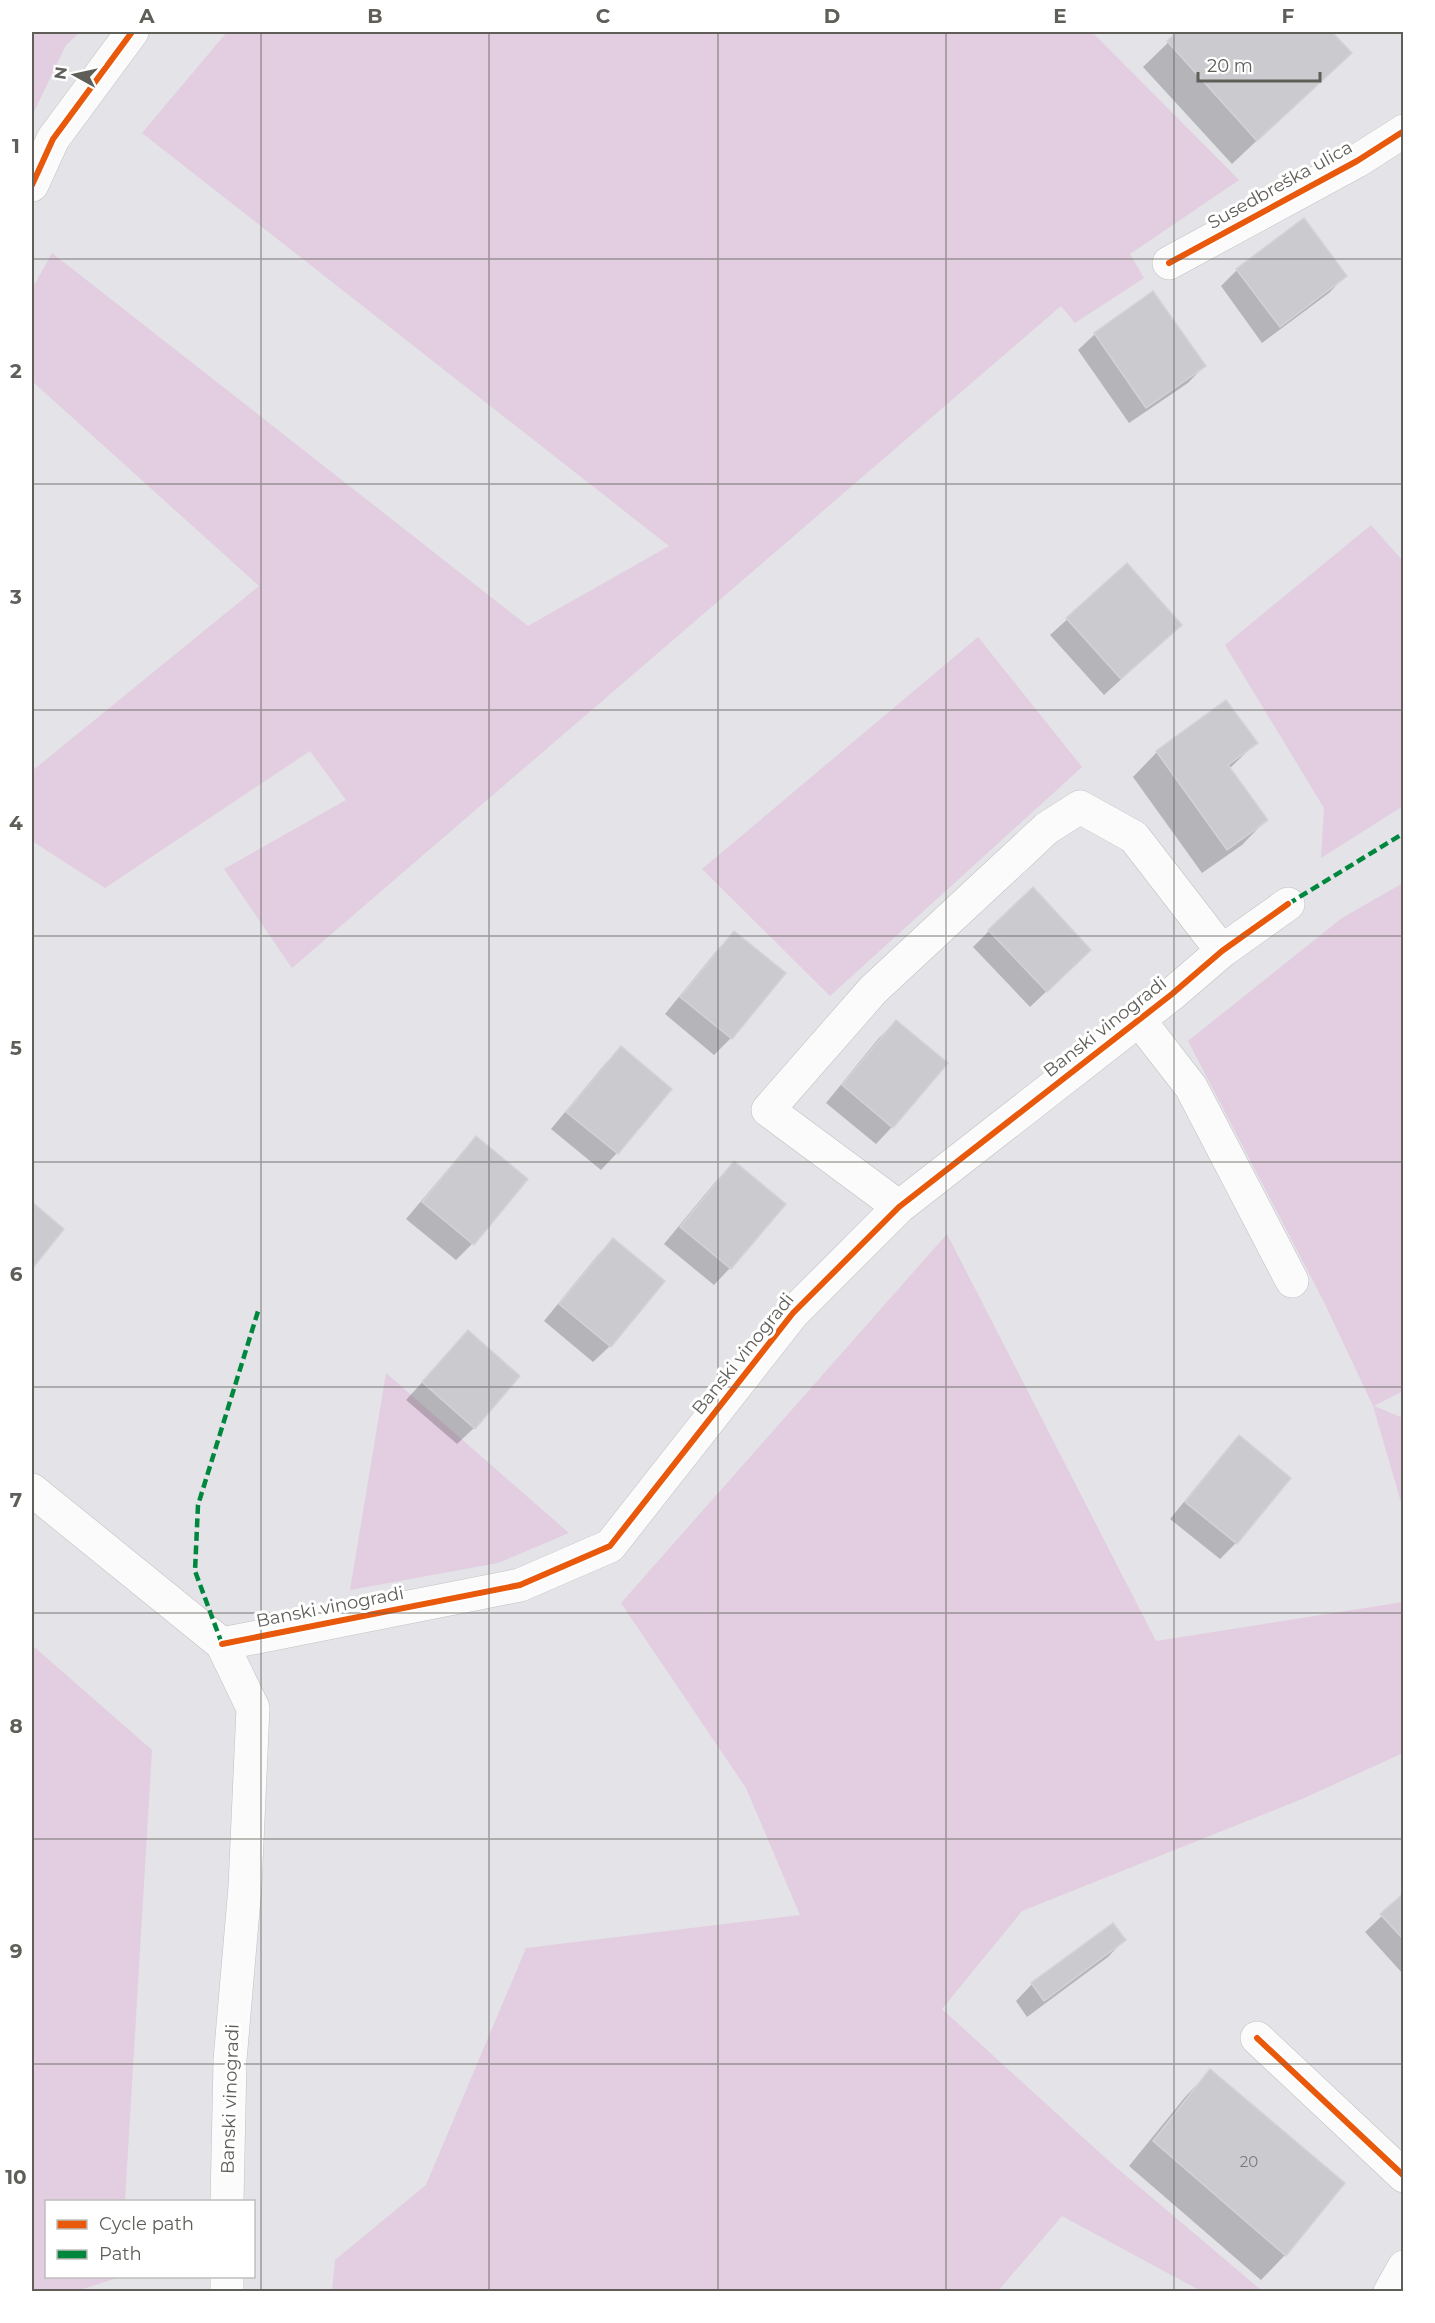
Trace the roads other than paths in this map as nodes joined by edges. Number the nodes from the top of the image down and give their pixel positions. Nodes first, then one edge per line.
1 (132, 32) edge
2 (1404, 131) edge
3 (32, 185) edge
4 (1169, 263) dead end
5 (1288, 904) dead end
6 (1222, 951) junction
7 (1139, 1020) junction
8 (899, 1207) junction
9 (1292, 1281) dead end
10 (32, 1490) edge
11 (222, 1644) junction
12 (1257, 2038) dead end
13 (1404, 2176) edge
14 (227, 2200) edge
15 (1404, 2267) edge
16 (1390, 2292) edge

1 - 3 street
2 - 4 street, Susedbreška ulica
5 - 6 street, Banski vinogradi
6 - 7 street, Banski vinogradi
6 - 8 street
7 - 8 street, Banski vinogradi
7 - 9 street
8 - 11 street, Banski vinogradi
10 - 11 street, Banski vinogradi
11 - 14 street, Banski vinogradi
12 - 13 street
15 - 16 street

